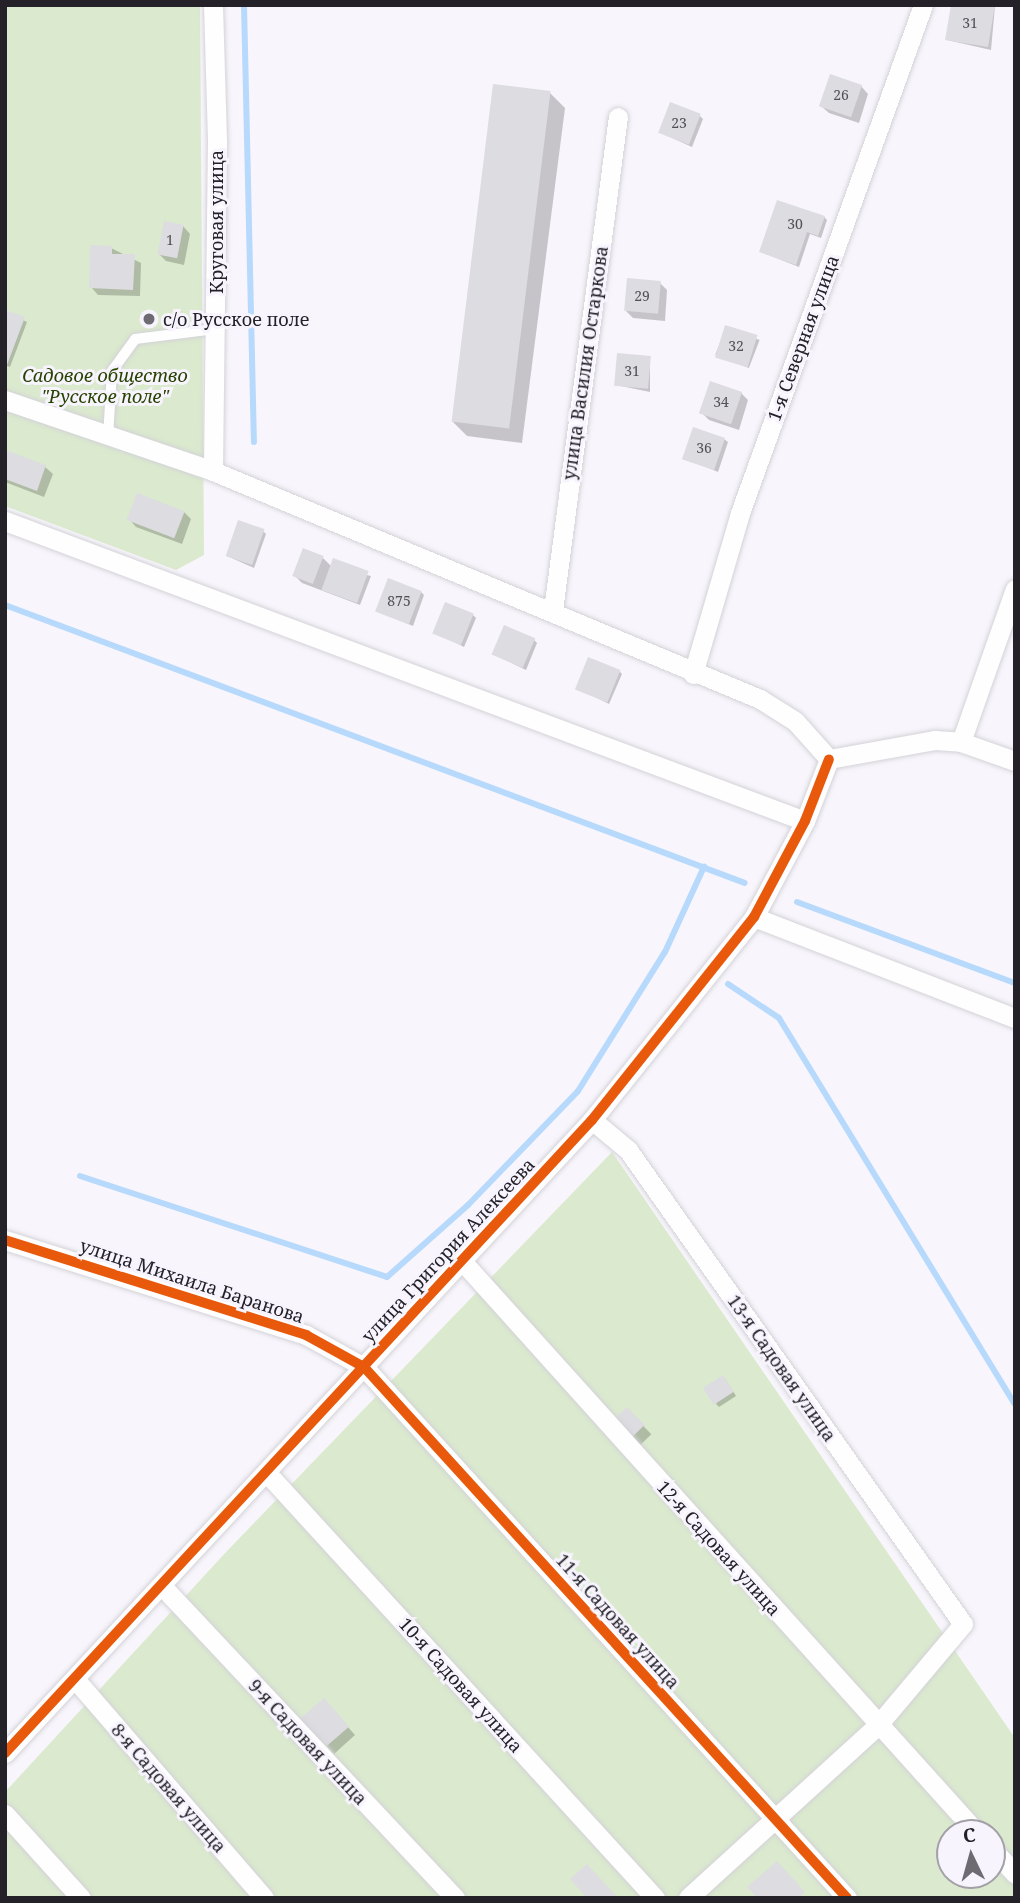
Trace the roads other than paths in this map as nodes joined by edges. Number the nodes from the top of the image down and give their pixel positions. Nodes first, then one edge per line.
1 (213, 5) edge
2 (923, 5) edge
3 (618, 117) dead end
4 (216, 329) junction
5 (5, 400) edge
6 (108, 438) junction
7 (213, 471) junction
8 (5, 521) edge
9 (1015, 589) edge
10 (553, 610) junction
11 (693, 674) junction
12 (961, 742) junction
13 (829, 759) junction
14 (1015, 761) edge
15 (805, 821) junction
16 (754, 917) junction
17 (1015, 1018) edge
18 (592, 1121) junction
19 (5, 1240) edge
20 (462, 1261) junction
21 (364, 1367) junction
22 (266, 1472) junction
23 (162, 1586) junction
24 (75, 1679) junction
25 (878, 1725) junction
26 (5, 1753) edge
27 (5, 1815) edge
28 (774, 1819) junction
29 (964, 1819) edge
30 (81, 1898) edge
31 (264, 1898) edge
32 (455, 1898) edge
33 (655, 1898) edge
34 (688, 1898) edge
35 (847, 1898) edge

1 - 4 street, Круговая улица
2 - 11 street, 1-я Северная улица
3 - 10 street, улица Василия Остаркова
4 - 6 lane
4 - 7 street, Круговая улица
5 - 6 street
6 - 7 street
7 - 10 street
8 - 15 street
9 - 12 street
10 - 11 street
11 - 13 street
12 - 13 street
12 - 14 street
13 - 15 street, улица Григория Алексеева
15 - 16 street, улица Григория Алексеева
16 - 17 street
16 - 18 street, улица Григория Алексеева
18 - 20 street, улица Григория Алексеева
18 - 25 street, 13-я Садовая улица
19 - 21 street, улица Михаила Баранова
20 - 21 street, улица Григория Алексеева
20 - 25 street, 12-я Садовая улица
21 - 22 street, улица Григория Алексеева
21 - 28 street, 11-я Садовая улица
22 - 23 street, улица Григория Алексеева
22 - 33 street, 10-я Садовая улица
23 - 24 street, улица Григория Алексеева
23 - 32 street, 9-я Садовая улица
24 - 26 street, улица Григория Алексеева
24 - 31 street, 8-я Садовая улица
25 - 28 street
25 - 29 street, 12-я Садовая улица
27 - 30 street
28 - 34 street
28 - 35 street, 11-я Садовая улица

